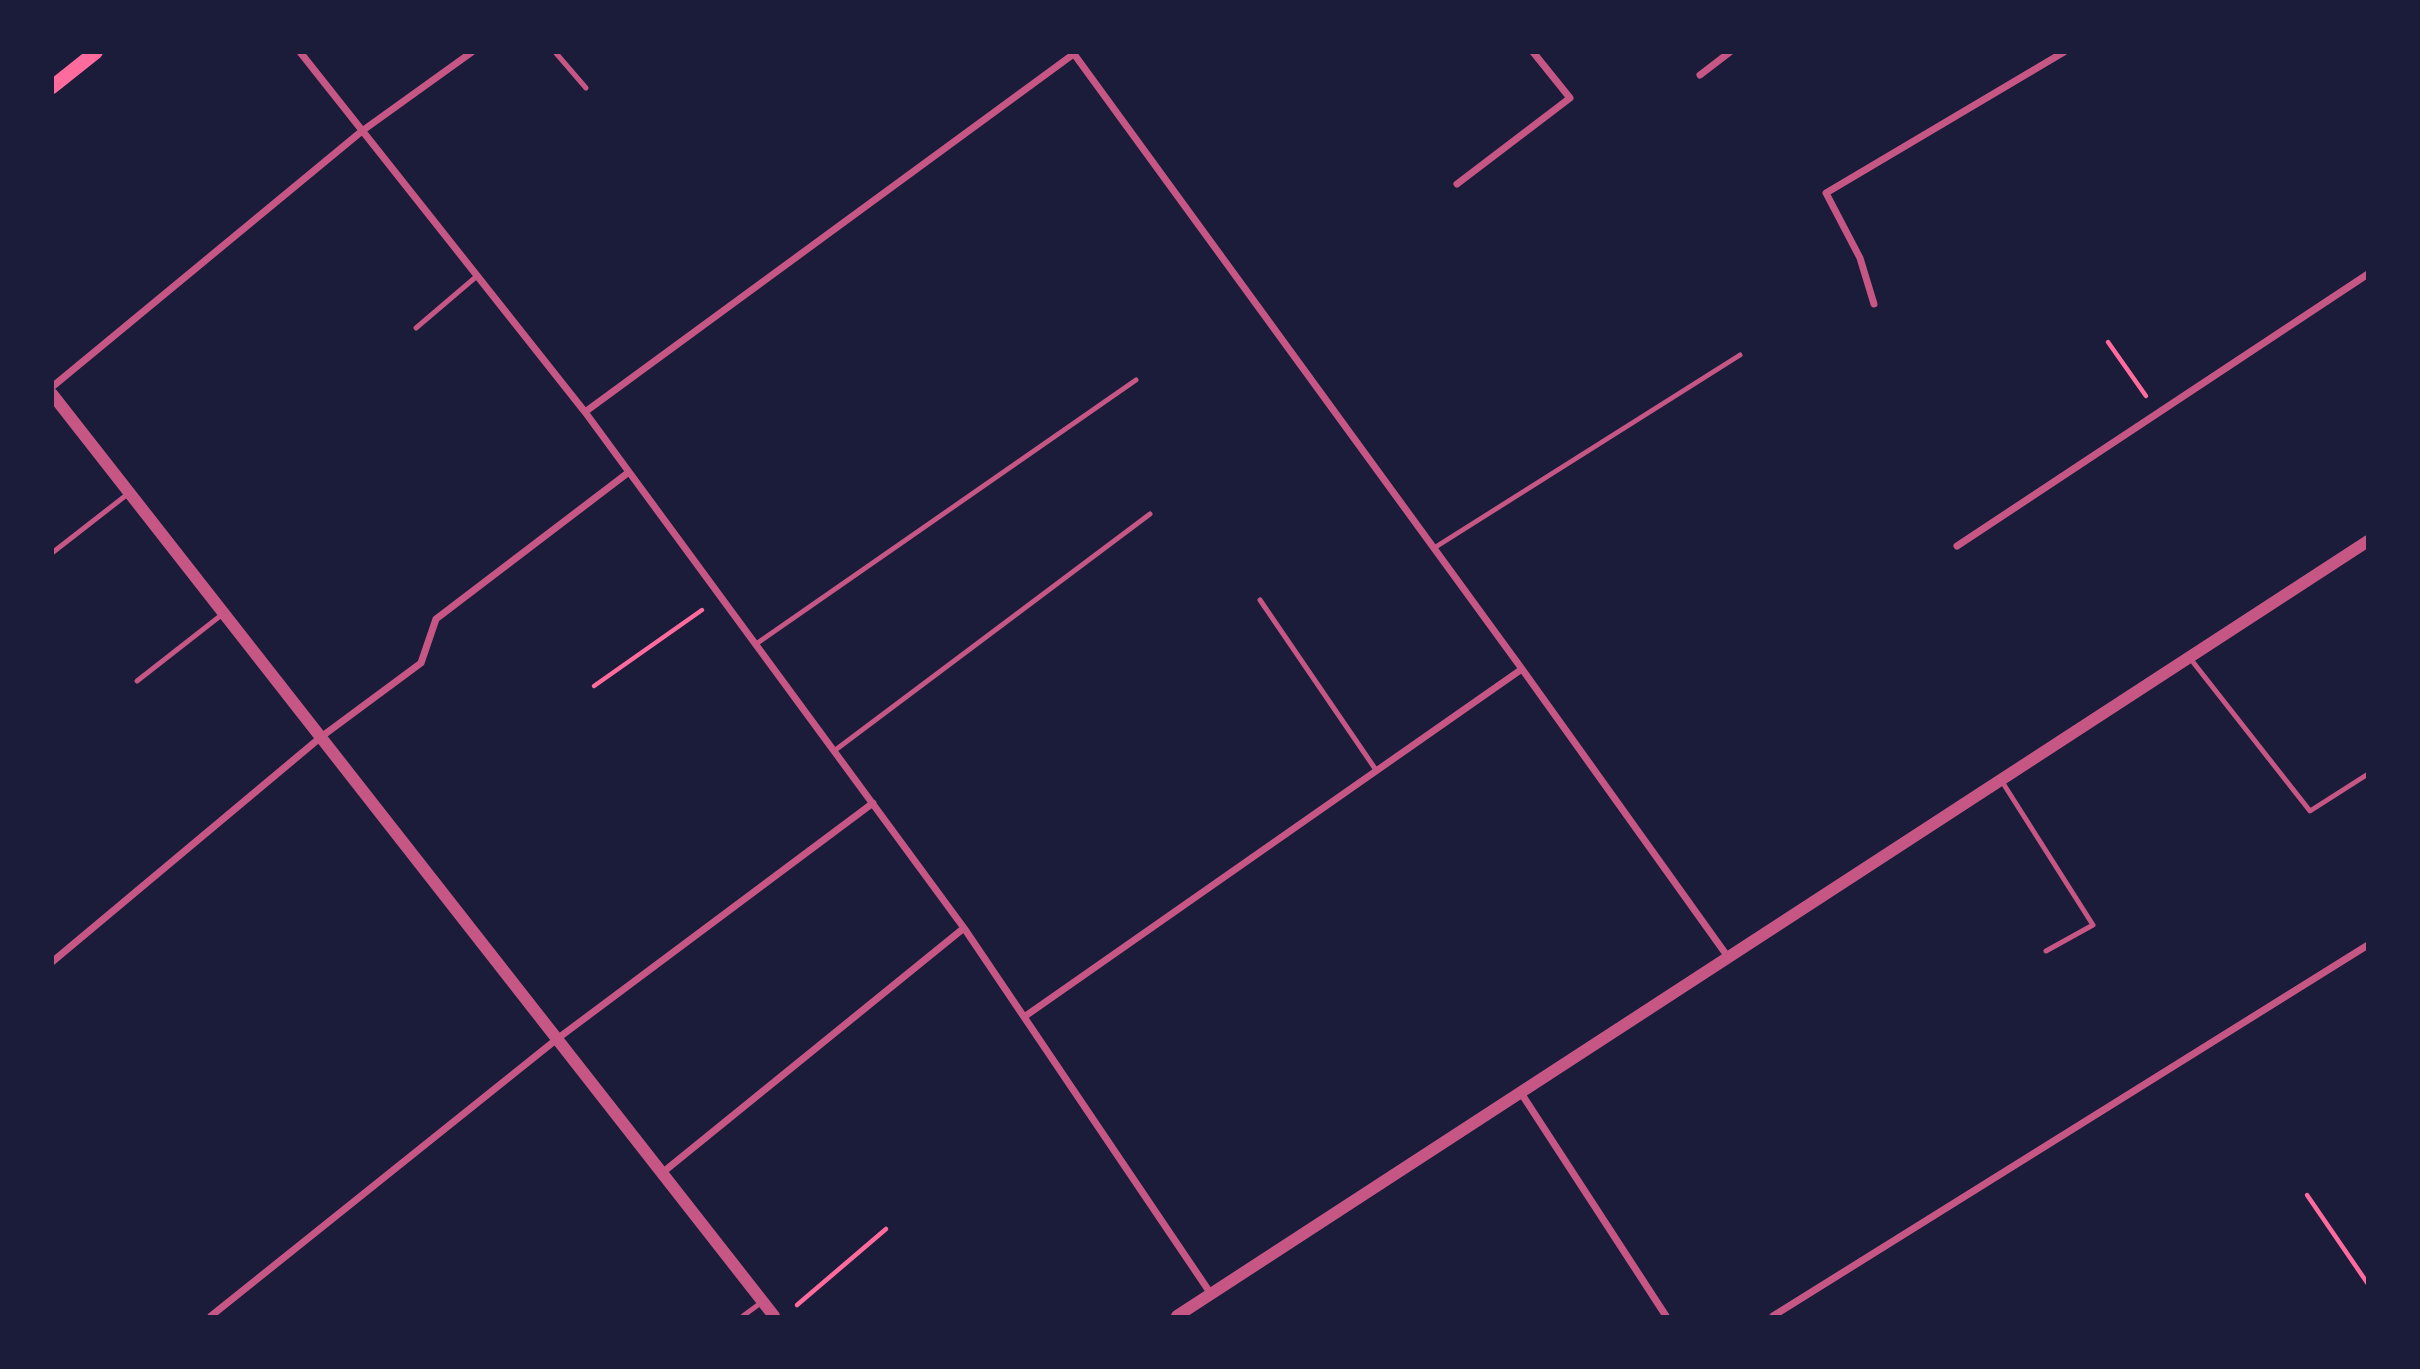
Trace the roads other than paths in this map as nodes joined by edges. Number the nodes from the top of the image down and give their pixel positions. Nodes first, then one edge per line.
1 (96, 52) edge
2 (300, 52) edge
3 (471, 52) edge
4 (555, 52) edge
5 (1533, 52) edge
6 (1730, 52) edge
7 (2064, 52) edge
8 (1075, 53) edge
9 (1700, 75) dead end
10 (52, 87) edge
11 (586, 88) dead end
12 (362, 131) junction
13 (1457, 184) dead end
14 (2368, 274) edge
15 (477, 276) junction
16 (1874, 304) dead end
17 (416, 328) dead end
18 (1740, 355) dead end
19 (1136, 380) dead end
20 (52, 387) edge
21 (52, 394) edge
22 (585, 412) junction
23 (629, 472) junction
24 (129, 493) junction
25 (1150, 514) dead end
26 (2368, 541) edge
27 (1957, 546) dead end
28 (1434, 548) junction
29 (52, 553) edge
30 (1260, 600) dead end
31 (224, 613) junction
32 (755, 644) junction
33 (2189, 657) junction
34 (1522, 669) junction
35 (137, 681) dead end
36 (321, 737) junction
37 (834, 751) junction
38 (1376, 771) junction
39 (2368, 774) edge
40 (2001, 780) junction
41 (873, 803) junction
42 (964, 928) junction
43 (2368, 945) edge
44 (2046, 951) dead end
45 (1728, 957) junction
46 (52, 962) edge
47 (1024, 1017) junction
48 (557, 1039) junction
49 (1521, 1093) junction
50 (662, 1173) junction
51 (1211, 1294) junction
52 (762, 1302) junction
53 (211, 1317) edge
54 (743, 1317) edge
55 (774, 1317) edge
56 (1177, 1317) edge
57 (1666, 1317) edge
58 (1773, 1317) edge

1 - 10 main road
2 - 12 street
3 - 12 street
4 - 11 lane
5 - 13 street
6 - 9 street
7 - 16 street
8 - 22 street
8 - 28 street
12 - 15 street
12 - 20 street
14 - 27 street
15 - 17 lane
15 - 22 street
18 - 28 lane
19 - 32 lane
21 - 24 street
22 - 23 street
23 - 32 street
23 - 36 street
24 - 29 lane
24 - 31 street
25 - 37 lane
26 - 33 street
28 - 34 street
30 - 38 lane
31 - 35 lane
31 - 36 street
32 - 37 street
33 - 39 lane
33 - 40 street
34 - 38 street
34 - 45 street
36 - 46 street
36 - 48 street
37 - 41 street
38 - 47 street
40 - 44 lane
40 - 45 street
41 - 42 street
41 - 48 street
42 - 47 street
42 - 50 street
43 - 58 street
45 - 49 street
47 - 51 street
48 - 50 street
48 - 53 street
49 - 51 street
49 - 57 street
50 - 52 street
51 - 56 street
52 - 54 lane
52 - 55 street

